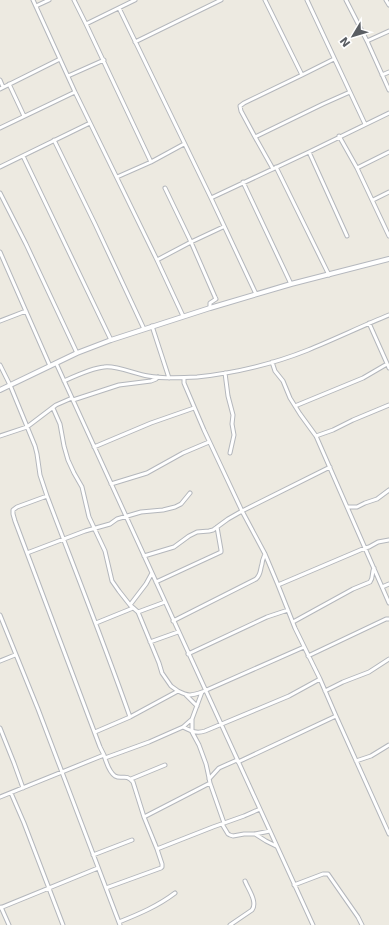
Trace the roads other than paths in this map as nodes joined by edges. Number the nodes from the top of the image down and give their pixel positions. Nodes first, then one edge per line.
1 (33, 0) edge
2 (49, 0) edge
3 (74, 0) edge
4 (135, 0) edge
5 (222, 0) edge
6 (265, 0) edge
7 (307, 0) edge
8 (346, 0) edge
9 (386, 0) edge
10 (389, 5) edge
11 (36, 6) junction
12 (119, 8) junction
13 (86, 24) junction
14 (389, 31) edge
15 (367, 41) junction
16 (135, 42) junction
17 (60, 59) junction
18 (334, 59) junction
19 (104, 60) junction
20 (389, 72) edge
21 (302, 75) junction
22 (382, 75) junction
23 (68, 76) junction
24 (0, 80) edge
25 (9, 84) junction
26 (2, 88) edge
27 (389, 90) edge
28 (75, 92) junction
29 (350, 92) junction
30 (389, 113) edge
31 (24, 116) junction
32 (90, 123) junction
33 (365, 124) junction
34 (0, 128) edge
35 (339, 136) junction
36 (256, 137) junction
37 (54, 140) junction
38 (184, 144) junction
39 (308, 152) junction
40 (389, 152) edge
41 (23, 156) junction
42 (151, 162) junction
43 (0, 167) edge
44 (274, 168) junction
45 (357, 168) junction
46 (117, 177) junction
47 (243, 182) junction
48 (164, 188) dead end
49 (389, 192) edge
50 (0, 193) edge
51 (211, 198) junction
52 (373, 200) junction
53 (224, 227) junction
54 (388, 233) edge
55 (347, 236) dead end
56 (191, 242) junction
57 (0, 252) edge
58 (157, 260) junction
59 (389, 260) edge
60 (329, 275) junction
61 (291, 284) junction
62 (256, 294) junction
63 (210, 308) junction
64 (26, 311) junction
65 (389, 315) edge
66 (183, 316) junction
67 (0, 321) edge
68 (369, 323) junction
69 (152, 326) junction
70 (144, 329) junction
71 (111, 340) junction
72 (77, 353) junction
73 (272, 362) junction
74 (56, 363) junction
75 (0, 364) edge
76 (387, 364) junction
77 (50, 366) junction
78 (389, 368) edge
79 (225, 373) junction
80 (158, 377) junction
81 (169, 378) junction
82 (184, 378) junction
83 (64, 381) junction
84 (10, 385) junction
85 (0, 390) edge
86 (73, 399) junction
87 (389, 405) edge
88 (295, 406) junction
89 (53, 408) junction
90 (194, 408) junction
91 (28, 427) junction
92 (0, 436) edge
93 (316, 436) junction
94 (209, 442) junction
95 (94, 447) junction
96 (230, 453) dead end
97 (330, 467) junction
98 (111, 484) junction
99 (389, 490) edge
100 (190, 493) dead end
101 (47, 496) junction
102 (348, 507) junction
103 (242, 511) junction
104 (126, 517) junction
105 (217, 527) junction
106 (94, 528) junction
107 (63, 539) junction
108 (389, 540) edge
109 (365, 548) junction
110 (27, 553) junction
111 (265, 554) junction
112 (144, 556) junction
113 (374, 568) junction
114 (152, 573) junction
115 (156, 582) junction
116 (389, 584) edge
117 (278, 585) junction
118 (382, 587) junction
119 (165, 602) junction
120 (389, 603) edge
121 (130, 605) junction
122 (133, 608) junction
123 (288, 610) junction
124 (138, 612) junction
125 (0, 617) edge
126 (389, 619) edge
127 (173, 620) junction
128 (293, 622) junction
129 (96, 623) junction
130 (178, 632) junction
131 (150, 642) junction
132 (304, 647) junction
133 (188, 654) junction
134 (16, 655) junction
135 (308, 656) junction
136 (389, 659) edge
137 (0, 661) edge
138 (320, 679) junction
139 (178, 691) junction
140 (204, 691) junction
141 (325, 691) junction
142 (186, 695) junction
143 (197, 706) junction
144 (336, 716) junction
145 (130, 717) junction
146 (192, 719) junction
147 (221, 724) junction
148 (183, 727) junction
149 (0, 728) edge
150 (95, 732) junction
151 (192, 732) junction
152 (389, 745) edge
153 (104, 757) junction
154 (238, 761) junction
155 (356, 761) junction
156 (165, 765) dead end
157 (61, 772) junction
158 (130, 779) junction
159 (209, 779) junction
160 (210, 784) junction
161 (23, 788) junction
162 (11, 793) junction
163 (0, 797) edge
164 (260, 808) junction
165 (144, 817) junction
166 (223, 823) junction
167 (270, 831) junction
168 (388, 832) edge
169 (255, 834) junction
170 (132, 840) dead end
171 (276, 846) junction
172 (158, 849) junction
173 (93, 855) junction
174 (98, 868) junction
175 (245, 881) dead end
176 (294, 885) junction
177 (48, 888) junction
178 (106, 888) junction
179 (175, 893) dead end
180 (1, 907) edge
181 (120, 924) edge
182 (9, 925) edge
183 (63, 925) edge
184 (230, 925) edge
185 (313, 925) edge
186 (362, 925) edge

1 - 11 street
2 - 11 street
3 - 13 street
4 - 12 street
5 - 16 street
6 - 21 street
7 - 18 street
8 - 15 street
9 - 10 street
11 - 17 street
12 - 13 street
12 - 16 street
13 - 19 street
14 - 15 street
15 - 22 street
16 - 38 street
17 - 23 street
17 - 25 street
18 - 21 street
18 - 29 street
19 - 23 street
19 - 42 street
20 - 22 street
21 - 36 street
22 - 27 street
23 - 28 street
24 - 26 street
25 - 26 street
25 - 31 street
28 - 31 street
28 - 32 street
29 - 33 street
29 - 36 street
30 - 33 street
31 - 34 street
32 - 37 street
32 - 46 street
33 - 35 street
35 - 39 street
35 - 45 street
36 - 44 street
37 - 41 street
37 - 70 street
38 - 42 street
38 - 51 street
39 - 44 street
39 - 55 street
40 - 45 street
41 - 43 street
41 - 71 street
42 - 46 street
44 - 47 street
44 - 60 street
45 - 52 street
46 - 58 street
47 - 51 street
47 - 61 street
48 - 56 street
49 - 52 street
50 - 72 street
51 - 53 street
52 - 54 street
53 - 56 street
53 - 62 street
56 - 58 street
56 - 63 street
57 - 64 street
58 - 66 street
59 - 60 street
60 - 61 street
61 - 62 street
62 - 63 street
63 - 66 street
64 - 67 street
64 - 77 street
65 - 68 street
66 - 69 street
68 - 73 street
68 - 76 street
69 - 70 street
69 - 81 street
70 - 71 street
71 - 72 street
72 - 74 street
73 - 79 street
73 - 88 street
74 - 77 street
74 - 83 street
75 - 84 street
76 - 78 street
76 - 88 street
77 - 84 street
79 - 82 street
79 - 96 street
80 - 81 street
80 - 83 street
80 - 86 street
81 - 82 street
82 - 90 street
83 - 86 street
84 - 85 street
84 - 91 street
86 - 89 street
86 - 95 street
87 - 93 street
88 - 93 street
89 - 91 street
89 - 106 street
90 - 94 street
90 - 95 street
91 - 92 street
91 - 101 street
93 - 97 street
94 - 98 street
94 - 103 street
95 - 98 street
97 - 102 street
97 - 103 street
98 - 104 street
99 - 102 street
100 - 104 street
101 - 107 street
101 - 110 street
102 - 109 street
103 - 105 street
103 - 111 street
104 - 106 street
104 - 112 street
105 - 112 street
105 - 115 street
106 - 107 street
106 - 121 street
107 - 110 street
107 - 129 street
108 - 109 street
109 - 113 street
109 - 117 street
110 - 150 street
111 - 117 street
111 - 127 street
112 - 114 street
113 - 118 street
113 - 128 street
114 - 115 street
114 - 121 street
115 - 119 street
116 - 118 street
117 - 123 street
118 - 120 street
119 - 124 street
119 - 127 street
121 - 122 street
122 - 124 street
122 - 129 street
123 - 128 street
123 - 133 street
124 - 131 street
125 - 134 street
126 - 135 street
127 - 130 street
128 - 132 street
129 - 145 street
130 - 131 street
130 - 133 street
131 - 139 street
132 - 135 street
132 - 140 street
133 - 140 street
134 - 137 street
134 - 157 street
135 - 138 street
136 - 141 street
138 - 141 street
138 - 147 street
139 - 142 street
139 - 145 street
140 - 142 street
140 - 143 street
140 - 147 street
141 - 144 street
142 - 143 street
143 - 146 street
144 - 154 street
144 - 155 street
145 - 150 street
146 - 148 street
146 - 151 street
147 - 151 street
147 - 154 street
148 - 151 street
148 - 153 street
149 - 161 street
150 - 153 street
151 - 159 street
152 - 155 street
153 - 157 street
153 - 158 street
154 - 159 street
154 - 164 street
155 - 168 street
156 - 158 street
157 - 161 street
157 - 173 street
158 - 165 street
159 - 160 street
160 - 165 street
160 - 166 street
161 - 162 street
162 - 163 street
162 - 177 street
164 - 166 street
164 - 167 street
165 - 172 street
166 - 169 street
166 - 172 street
167 - 169 street
167 - 171 street
169 - 171 street
170 - 173 street
171 - 176 street
172 - 178 street
173 - 174 street
174 - 177 street
174 - 178 street
175 - 184 street
176 - 185 street
176 - 186 street
177 - 180 street
177 - 183 street
178 - 181 street
179 - 181 street
180 - 182 street

